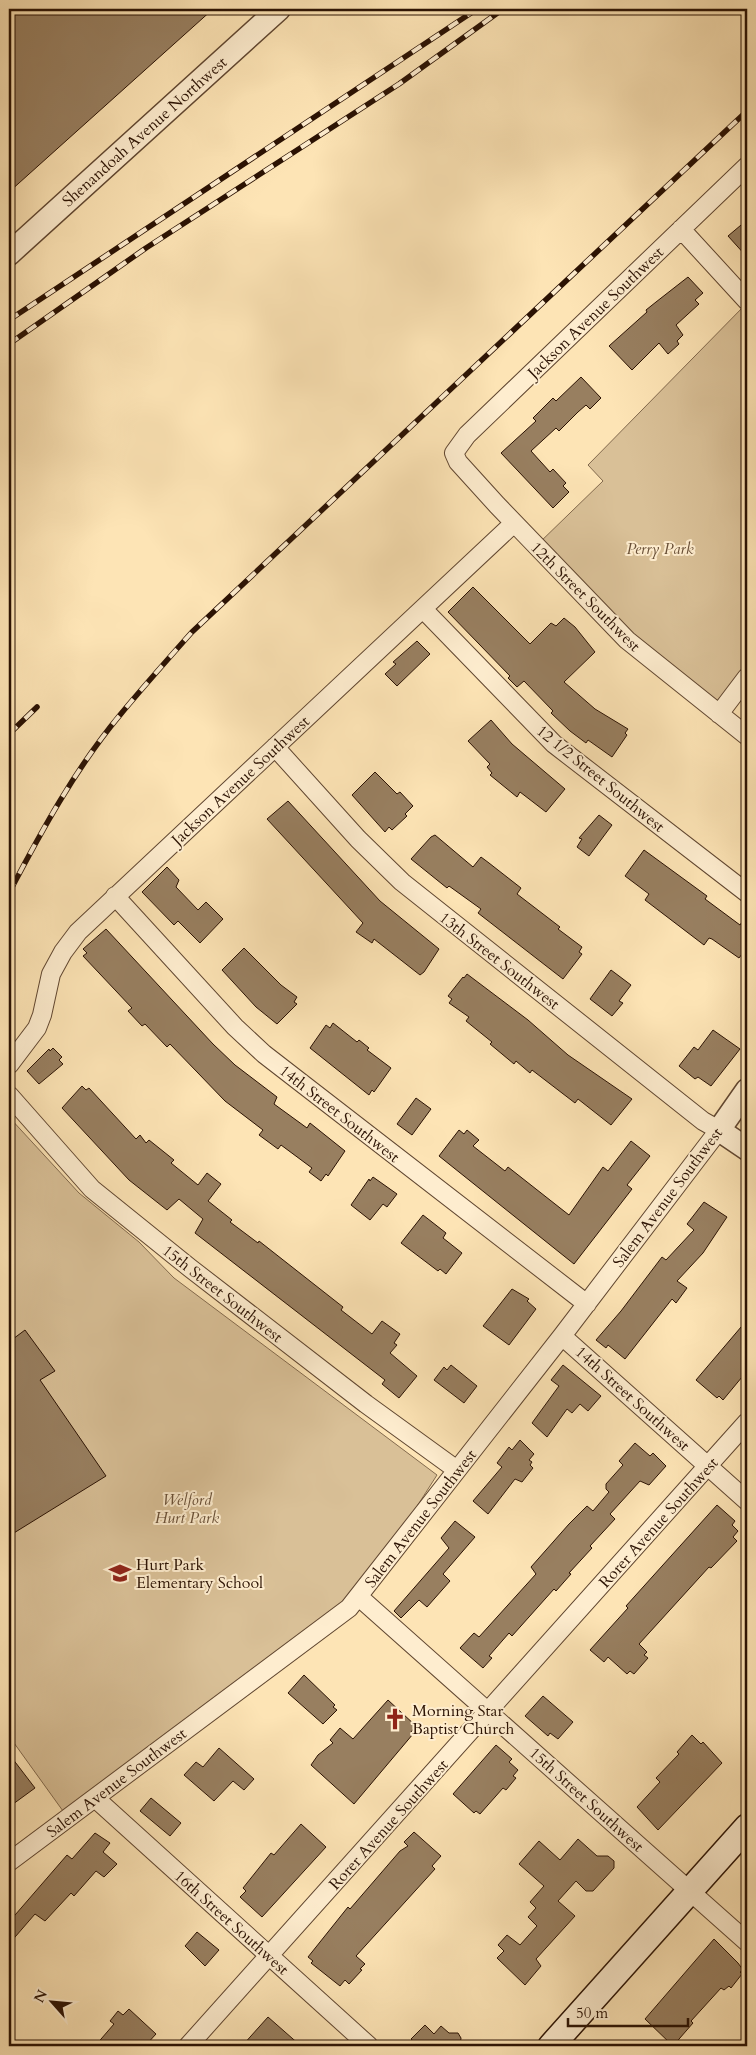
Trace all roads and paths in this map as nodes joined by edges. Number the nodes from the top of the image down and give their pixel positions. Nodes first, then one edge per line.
1 (279, 9) edge
2 (747, 166) edge
3 (681, 230) junction
4 (9, 254) edge
5 (747, 301) edge
6 (458, 462) joint
7 (514, 523) junction
8 (423, 609) junction
9 (747, 677) edge
10 (719, 714) junction
11 (747, 736) edge
12 (276, 747) junction
13 (747, 893) edge
14 (116, 896) junction
15 (9, 1065) edge
16 (747, 1090) edge
17 (9, 1095) edge
18 (719, 1130) junction
19 (747, 1149) edge
20 (587, 1304) junction
21 (562, 1336) junction
22 (747, 1422) edge
23 (708, 1466) junction
24 (457, 1470) junction
25 (747, 1501) edge
26 (359, 1597) junction
27 (489, 1712) junction
28 (95, 1798) junction
29 (747, 1828) edge
30 (9, 1862) edge
31 (690, 1891) junction
32 (747, 1942) edge
33 (269, 1956) junction
34 (188, 2046) edge
35 (369, 2046) edge
36 (551, 2046) edge

1 - 4 street, Shenandoah Avenue Northwest
2 - 3 street, Jackson Avenue Southwest
3 - 5 street
3 - 6 street, Jackson Avenue Southwest
6 - 7 street, 12th Street Southwest
7 - 8 street, Jackson Avenue Southwest
7 - 10 street, 12th Street Southwest
8 - 12 street, Jackson Avenue Southwest
8 - 13 street, 12 1/2 Street Southwest
9 - 10 street
10 - 11 street, 12th Street Southwest
12 - 14 street, Jackson Avenue Southwest
12 - 18 street, 13th Street Southwest
14 - 15 street, Jackson Avenue Southwest
14 - 20 street, 14th Street Southwest
16 - 18 street, Salem Avenue Southwest
17 - 24 street, 15th Street Southwest
18 - 19 street, 13th Street Southwest
18 - 20 street, Salem Avenue Southwest
20 - 21 street, Salem Avenue Southwest
21 - 23 street, 14th Street Southwest
21 - 24 street, Salem Avenue Southwest
22 - 23 street, Rorer Avenue Southwest
23 - 25 street, 14th Street Southwest
23 - 27 street, Rorer Avenue Southwest
24 - 26 street, Salem Avenue Southwest
26 - 27 street, 15th Street Southwest
26 - 28 street, Salem Avenue Southwest
27 - 31 street, 15th Street Southwest
27 - 33 street, Rorer Avenue Southwest
28 - 30 street, Salem Avenue Southwest
28 - 33 street, 16th Street Southwest
29 - 31 main road
31 - 32 street, 15th Street Southwest
31 - 36 main road
33 - 34 street, Rorer Avenue Southwest
33 - 35 street, 16th Street Southwest

